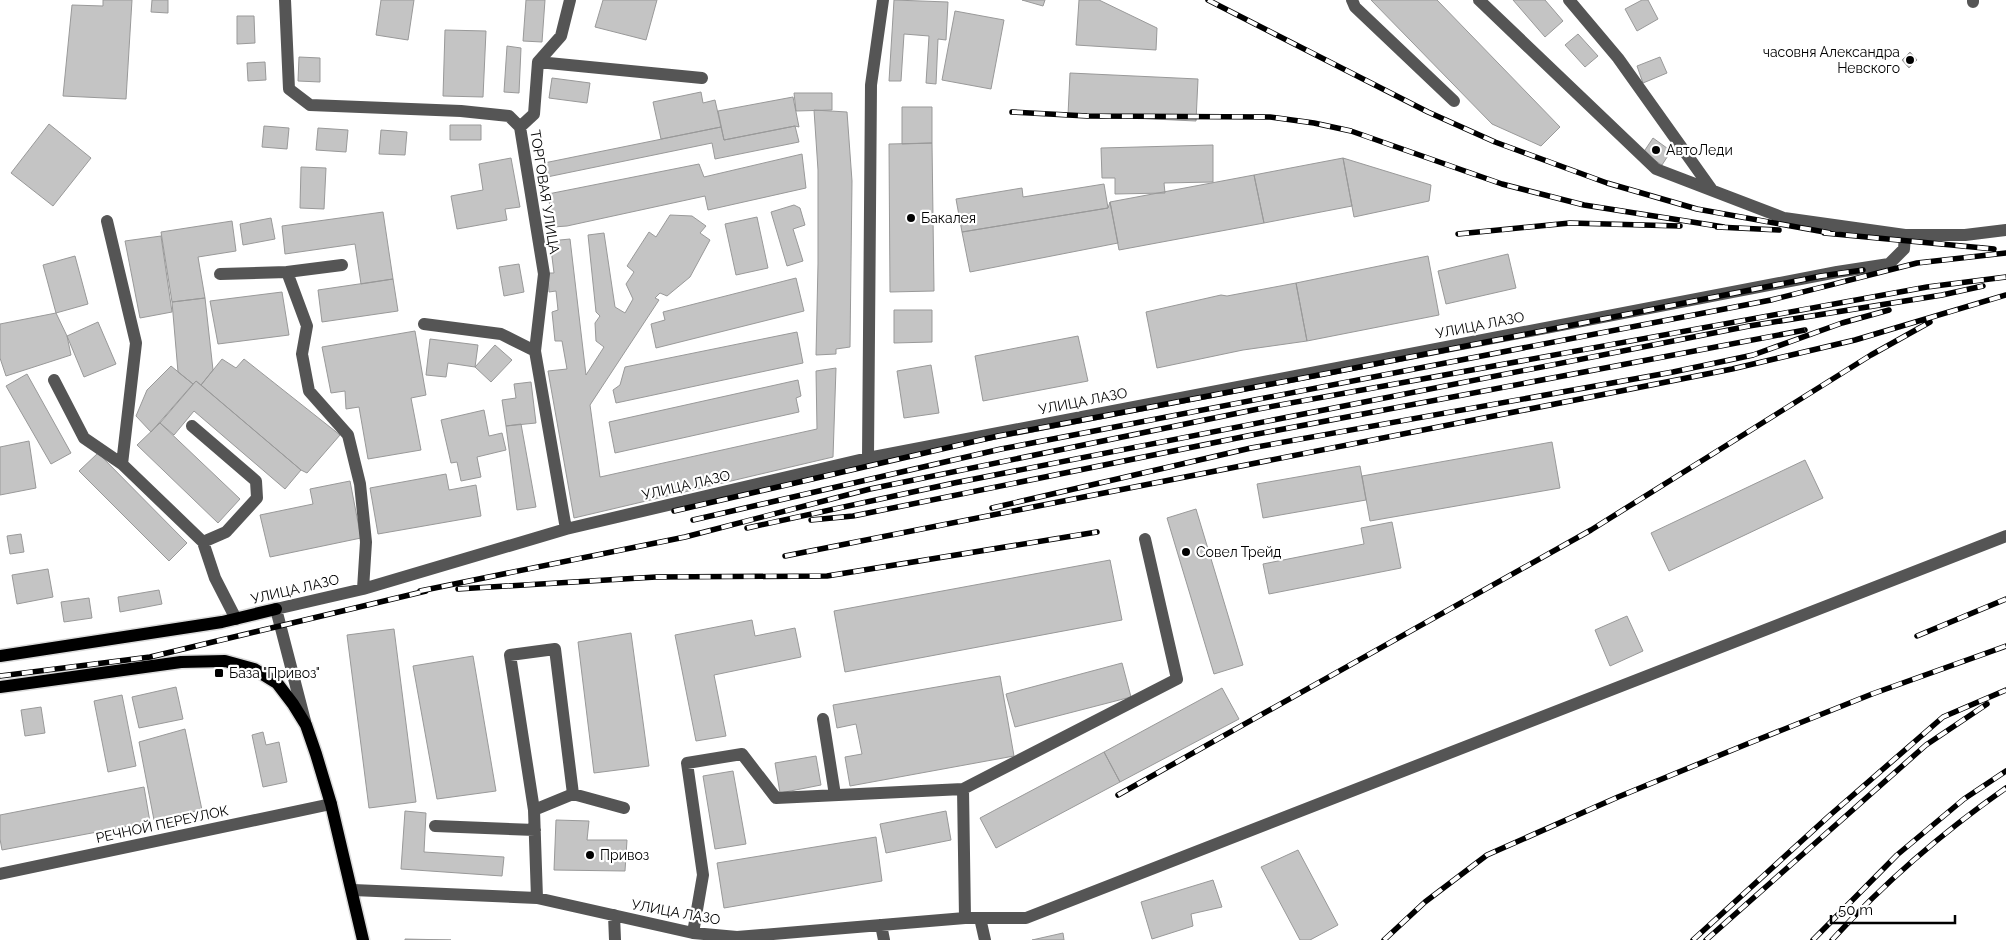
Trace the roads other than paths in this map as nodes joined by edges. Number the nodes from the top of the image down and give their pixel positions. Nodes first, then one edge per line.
1 (285, 0) edge
2 (570, 0) edge
3 (883, 0) edge
4 (1352, 0) edge
5 (1479, 0) edge
6 (1570, 0) edge
7 (538, 62) junction
8 (702, 78) dead end
9 (1454, 101) dead end
10 (520, 127) junction
11 (1712, 190) junction
12 (106, 221) dead end
13 (2006, 230) edge
14 (1905, 235) junction
15 (342, 265) dead end
16 (287, 272) junction
17 (220, 274) dead end
18 (424, 324) dead end
19 (535, 351) junction
20 (54, 380) dead end
21 (192, 426) dead end
22 (868, 458) junction
23 (122, 464) junction
24 (566, 529) junction
25 (2006, 536) edge
26 (1145, 539) dead end
27 (203, 542) junction
28 (363, 588) junction
29 (276, 609) junction
30 (236, 619) junction
31 (0, 656) edge
32 (0, 687) edge
33 (823, 719) dead end
34 (306, 725) junction
35 (963, 789) junction
36 (573, 794) junction
37 (836, 795) junction
38 (331, 804) junction
39 (624, 808) dead end
40 (534, 810) junction
41 (435, 826) dead end
42 (535, 830) junction
43 (0, 874) edge
44 (352, 890) junction
45 (537, 898) junction
46 (614, 915) junction
47 (965, 918) junction
48 (980, 918) junction
49 (880, 925) junction
50 (693, 933) junction
51 (363, 940) edge
52 (615, 940) edge
53 (884, 940) edge
54 (984, 940) edge

1 - 10 street, ТОРГОВАЯ УЛИЦА
2 - 7 street
3 - 22 street
4 - 9 street
5 - 11 street
6 - 11 street
7 - 8 street
7 - 10 street
10 - 19 street, ТОРГОВАЯ УЛИЦА
11 - 14 street
12 - 23 street
13 - 14 street
14 - 22 street, УЛИЦА ЛАЗО
15 - 16 street
16 - 17 street
16 - 28 street
18 - 19 street
19 - 24 street, ТОРГОВАЯ УЛИЦА
20 - 23 street
21 - 27 street
22 - 24 street, УЛИЦА ЛАЗО
23 - 27 street
24 - 28 street, УЛИЦА ЛАЗО
25 - 48 street, УЛИЦА ЛАЗО
26 - 35 street
27 - 30 street
28 - 29 street, УЛИЦА ЛАЗО
29 - 30 main road, УЛИЦА ЛАЗО
29 - 34 street
30 - 31 main road, УЛИЦА ЛАЗО
32 - 34 main road
33 - 37 street
34 - 38 main road
35 - 37 street
35 - 47 street
36 - 39 street
36 - 40 street
36 - 40 street
37 - 50 street
38 - 43 street, РЕЧНОЙ ПЕРЕУЛОК
38 - 44 main road
40 - 42 street
41 - 42 street
42 - 45 street
44 - 45 street, УЛИЦА ЛАЗО
44 - 51 main road
45 - 46 street, УЛИЦА ЛАЗО
46 - 50 street, УЛИЦА ЛАЗО
46 - 52 street
47 - 48 street, УЛИЦА ЛАЗО
47 - 49 street, УЛИЦА ЛАЗО
48 - 54 street
49 - 50 street, УЛИЦА ЛАЗО
49 - 53 street

